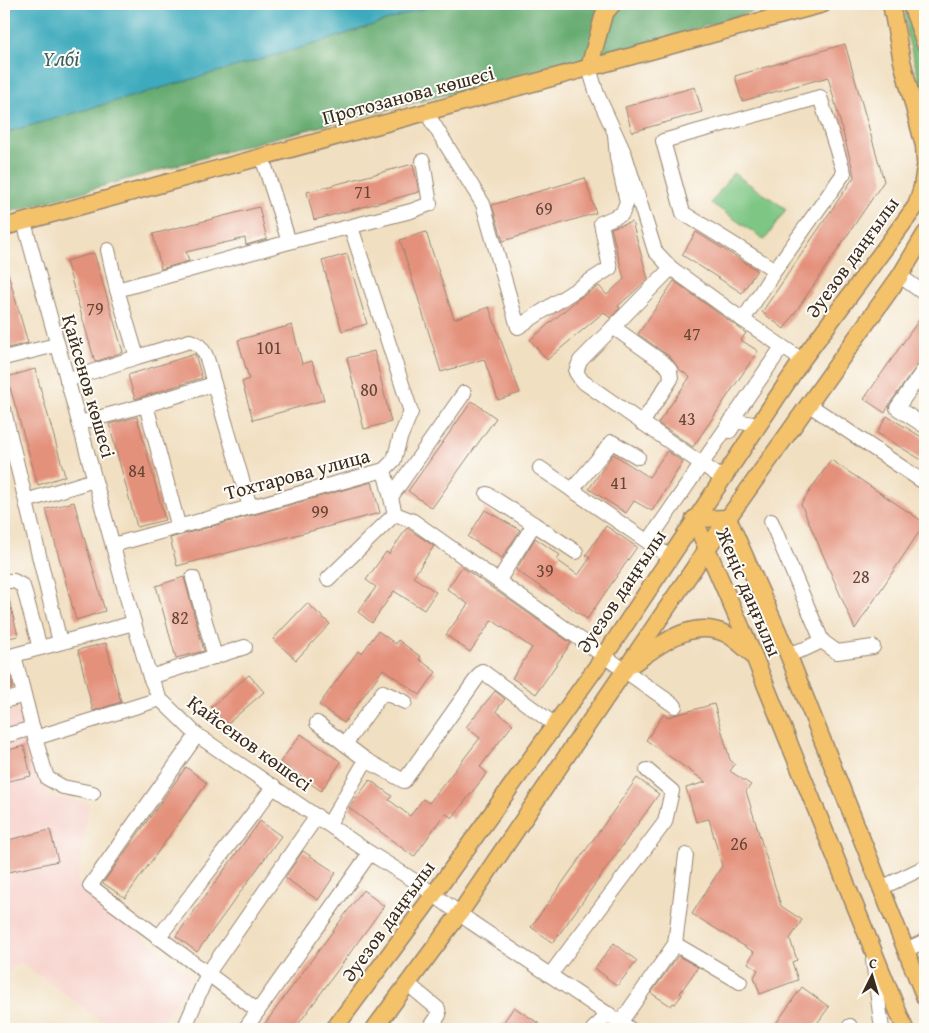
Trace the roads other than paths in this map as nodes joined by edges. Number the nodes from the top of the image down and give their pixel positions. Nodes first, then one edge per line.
1 (613, 4) edge
2 (823, 4) edge
3 (891, 4) edge
4 (911, 4) edge
5 (925, 44) edge
6 (589, 68) junction
7 (914, 108) junction
8 (426, 112) junction
9 (925, 122) edge
10 (615, 134) junction
11 (262, 157) junction
12 (423, 161) dead end
13 (925, 162) edge
14 (925, 168) edge
15 (24, 222) junction
16 (4, 227) edge
17 (351, 227) junction
18 (925, 235) edge
19 (289, 242) junction
20 (108, 250) dead end
21 (671, 268) junction
22 (775, 270) junction
23 (900, 276) junction
24 (117, 290) junction
25 (925, 294) edge
26 (743, 320) junction
27 (613, 327) junction
28 (56, 345) junction
29 (782, 347) junction
30 (137, 357) junction
31 (4, 358) edge
32 (802, 360) junction
33 (925, 368) edge
34 (67, 380) junction
35 (214, 384) junction
36 (464, 393) dead end
37 (808, 404) junction
38 (146, 405) junction
39 (4, 411) edge
40 (79, 423) junction
41 (642, 423) junction
42 (925, 426) edge
43 (638, 457) dead end
44 (701, 464) junction
45 (540, 468) dead end
46 (384, 470) junction
47 (722, 478) junction
48 (94, 480) junction
49 (925, 483) edge
50 (572, 490) junction
51 (488, 494) dead end
52 (390, 496) junction
53 (26, 501) junction
54 (250, 508) junction
55 (395, 514) junction
56 (694, 518) junction
57 (728, 518) junction
58 (771, 521) dead end
59 (534, 524) junction
60 (179, 528) junction
61 (648, 542) junction
62 (112, 545) junction
63 (708, 548) junction
64 (576, 552) dead end
65 (670, 557) junction
66 (193, 578) dead end
67 (328, 579) dead end
68 (499, 580) junction
69 (4, 581) edge
70 (134, 623) junction
71 (822, 641) junction
72 (60, 642) junction
73 (873, 647) dead end
74 (40, 648) junction
75 (245, 648) dead end
76 (753, 654) junction
77 (788, 654) junction
78 (604, 655) junction
79 (215, 657) junction
80 (624, 670) junction
81 (150, 677) junction
82 (24, 695) junction
83 (160, 699) junction
84 (4, 701) edge
85 (405, 702) dead end
86 (675, 706) dead end
87 (566, 709) junction
88 (317, 723) dead end
89 (555, 724) junction
90 (588, 724) junction
91 (34, 733) junction
92 (197, 735) junction
93 (4, 736) edge
94 (345, 744) junction
95 (366, 760) junction
96 (647, 770) dead end
97 (274, 786) junction
98 (93, 793) dead end
99 (317, 816) junction
100 (329, 824) junction
101 (370, 853) junction
102 (686, 856) dead end
103 (925, 867) edge
104 (881, 888) junction
105 (434, 894) junction
106 (460, 913) junction
107 (158, 938) junction
108 (925, 941) edge
109 (675, 944) junction
110 (906, 950) junction
111 (872, 951) junction
112 (208, 973) junction
113 (550, 975) junction
114 (740, 982) dead end
115 (408, 984) junction
116 (923, 989) edge
117 (258, 1011) junction
118 (620, 1022) edge
119 (184, 1029) edge
120 (245, 1029) edge
121 (334, 1029) edge
122 (374, 1029) edge
123 (429, 1029) edge
124 (593, 1029) edge
125 (882, 1029) edge
126 (904, 1029) edge

1 - 6 main road
2 - 6 main road, Протозанова көшесі
3 - 7 main road
4 - 5 main road
6 - 8 main road, Протозанова көшесі
6 - 10 street
7 - 9 main road
7 - 13 main road
8 - 10 street
8 - 11 main road, Протозанова көшесі
10 - 21 street
11 - 15 main road, Протозанова көшесі
11 - 19 street
12 - 17 street
14 - 32 main road, Әуезов даңғылы
15 - 16 main road, Протозанова көшесі
15 - 28 street, Қайсенов көшесі
17 - 19 street
17 - 46 street
18 - 23 main road
19 - 24 street
20 - 24 street
21 - 26 street
21 - 27 street
22 - 22 street
22 - 26 street
23 - 25 street
23 - 37 main road
24 - 30 street
26 - 29 street
27 - 41 street
27 - 41 street
28 - 31 street
28 - 34 street, Қайсенов көшесі
29 - 32 street
29 - 44 street
30 - 34 street
30 - 35 street
32 - 47 main road, Әуезов даңғылы
33 - 42 street
34 - 40 street, Қайсенов көшесі
35 - 38 street
35 - 54 street
36 - 52 street
37 - 49 street
37 - 57 main road
38 - 40 street
38 - 60 street
39 - 53 street
40 - 48 street, Қайсенов көшесі
41 - 44 street
43 - 50 street
44 - 47 street
44 - 61 street
45 - 50 street
46 - 52 street, Тохтарова улица
46 - 54 street, Тохтарова улица
47 - 56 main road, Әуезов даңғылы
48 - 53 street
48 - 62 street, Қайсенов көшесі
50 - 61 street
51 - 59 street
52 - 55 street, Тохтарова улица
53 - 72 street
54 - 60 street, Тохтарова улица
55 - 67 street
55 - 68 street
56 - 57 main road, Жеңіс даңғылы
56 - 63 main road, Жеңіс даңғылы
56 - 65 main road, Әуезов даңғылы
57 - 63 main road
57 - 77 main road, Жеңіс даңғылы
58 - 71 street
59 - 64 street
59 - 68 street
60 - 62 street, Тохтарова улица
61 - 65 street
62 - 70 street, Қайсенов көшесі
63 - 76 main road, Жеңіс даңғылы
63 - 80 main road
65 - 78 main road, Әуезов даңғылы
66 - 79 street
68 - 78 street
69 - 74 street
70 - 72 street
70 - 81 street, Қайсенов көшесі
71 - 73 street
71 - 77 street
72 - 74 street
74 - 82 street
75 - 79 street
76 - 80 main road
76 - 111 main road, Жеңіс даңғылы
77 - 104 main road, Жеңіс даңғылы
78 - 80 street
78 - 87 main road, Әуезов даңғылы
79 - 81 street
80 - 86 street
80 - 90 main road
81 - 83 street, Қайсенов көшесі
82 - 84 street
82 - 91 street
83 - 91 street
83 - 92 street, Қайсенов көшесі
85 - 94 street
87 - 89 main road, Әуезов даңғылы
87 - 90 main road
88 - 94 street
89 - 95 street
89 - 105 main road, Әуезов даңғылы
90 - 106 main road
91 - 93 street
91 - 98 street
92 - 97 street, Қайсенов көшесі
92 - 107 street
94 - 95 street
95 - 100 street
96 - 113 street
97 - 99 street, Қайсенов көшесі
97 - 107 street
99 - 100 street, Қайсенов көшесі
99 - 112 street
100 - 101 street, Қайсенов көшесі
101 - 105 street, Қайсенов көшесі
101 - 117 street
102 - 109 street
103 - 104 street
104 - 110 main road, Жеңіс даңғылы
105 - 106 street, Қайсенов көшесі
105 - 121 main road, Әуезов даңғылы
106 - 113 street, Қайсенов көшесі
106 - 115 main road
107 - 112 street
108 - 110 street
109 - 114 street
109 - 118 street
110 - 116 main road, Жеңіс даңғылы
111 - 125 street
111 - 126 main road, Жеңіс даңғылы
112 - 117 street
112 - 119 street
113 - 118 street, Қайсенов көшесі
115 - 122 main road
115 - 123 street
117 - 120 street
118 - 124 street

